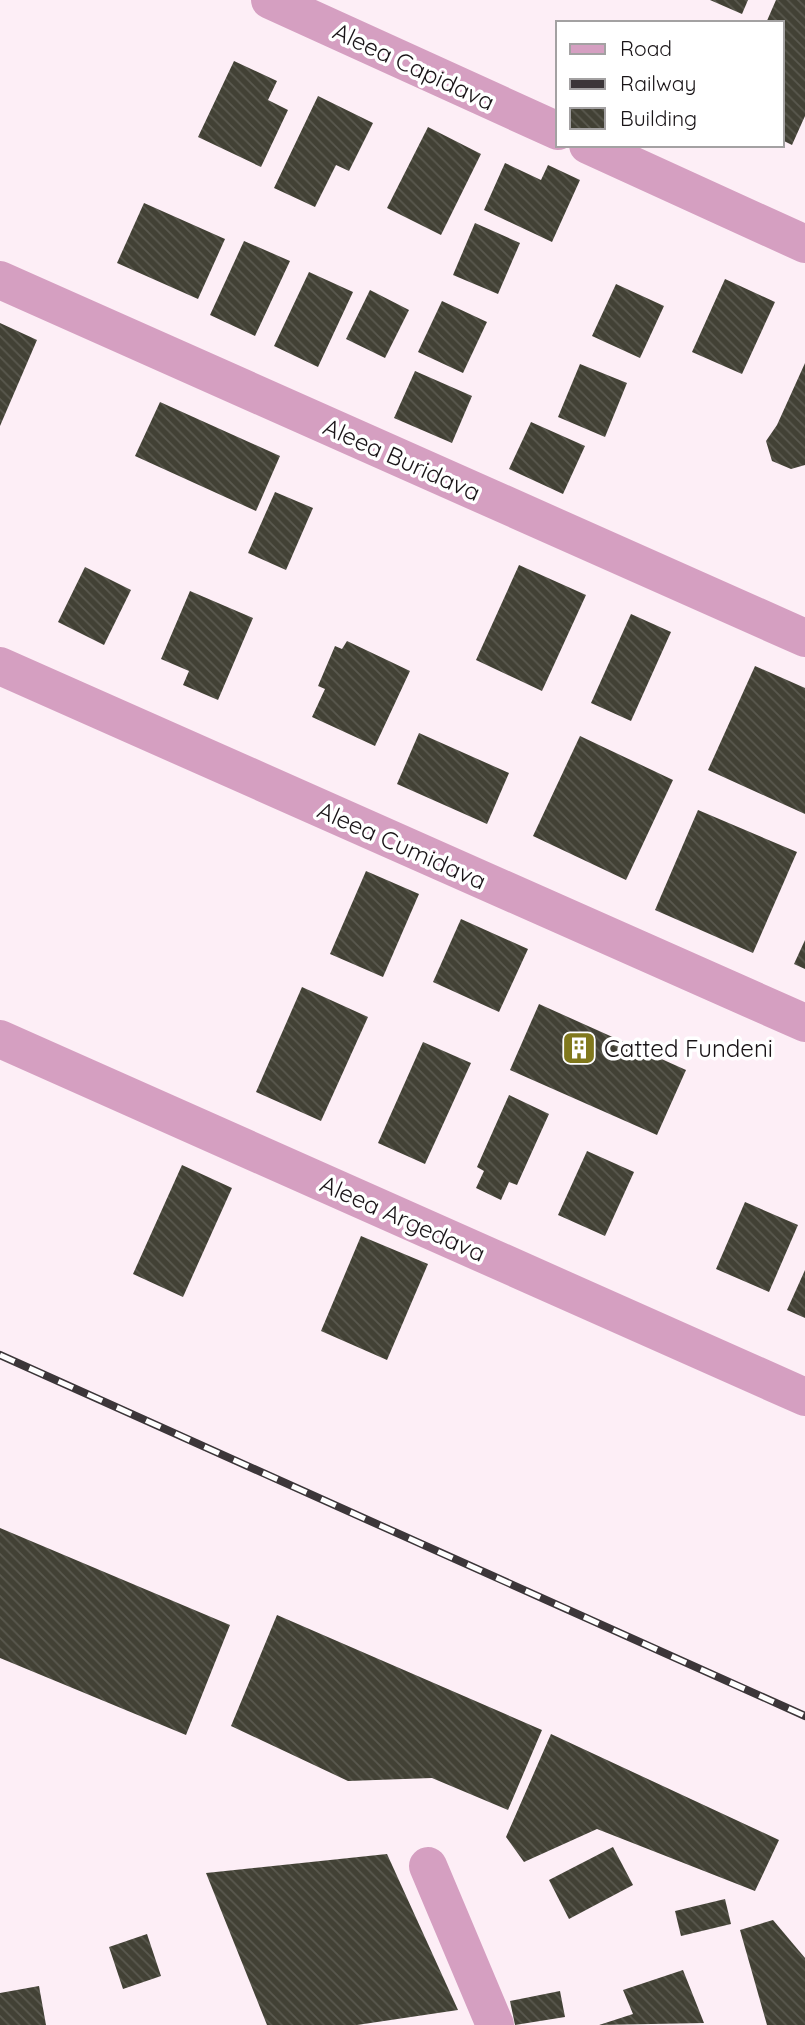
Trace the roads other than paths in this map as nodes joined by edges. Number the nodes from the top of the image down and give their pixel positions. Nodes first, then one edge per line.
1 (270, 0) edge
2 (556, 130) edge
3 (592, 147) edge
4 (805, 244) edge
5 (0, 280) edge
6 (805, 638) edge
7 (0, 666) edge
8 (805, 1023) edge
9 (0, 1039) edge
10 (805, 1397) edge
11 (428, 1866) dead end
12 (495, 2025) edge

1 - 2 street, Aleea Capidava
3 - 4 street
5 - 6 street, Aleea Buridava
7 - 8 street, Aleea Cumidava
9 - 10 street, Aleea Argedava
11 - 12 street

